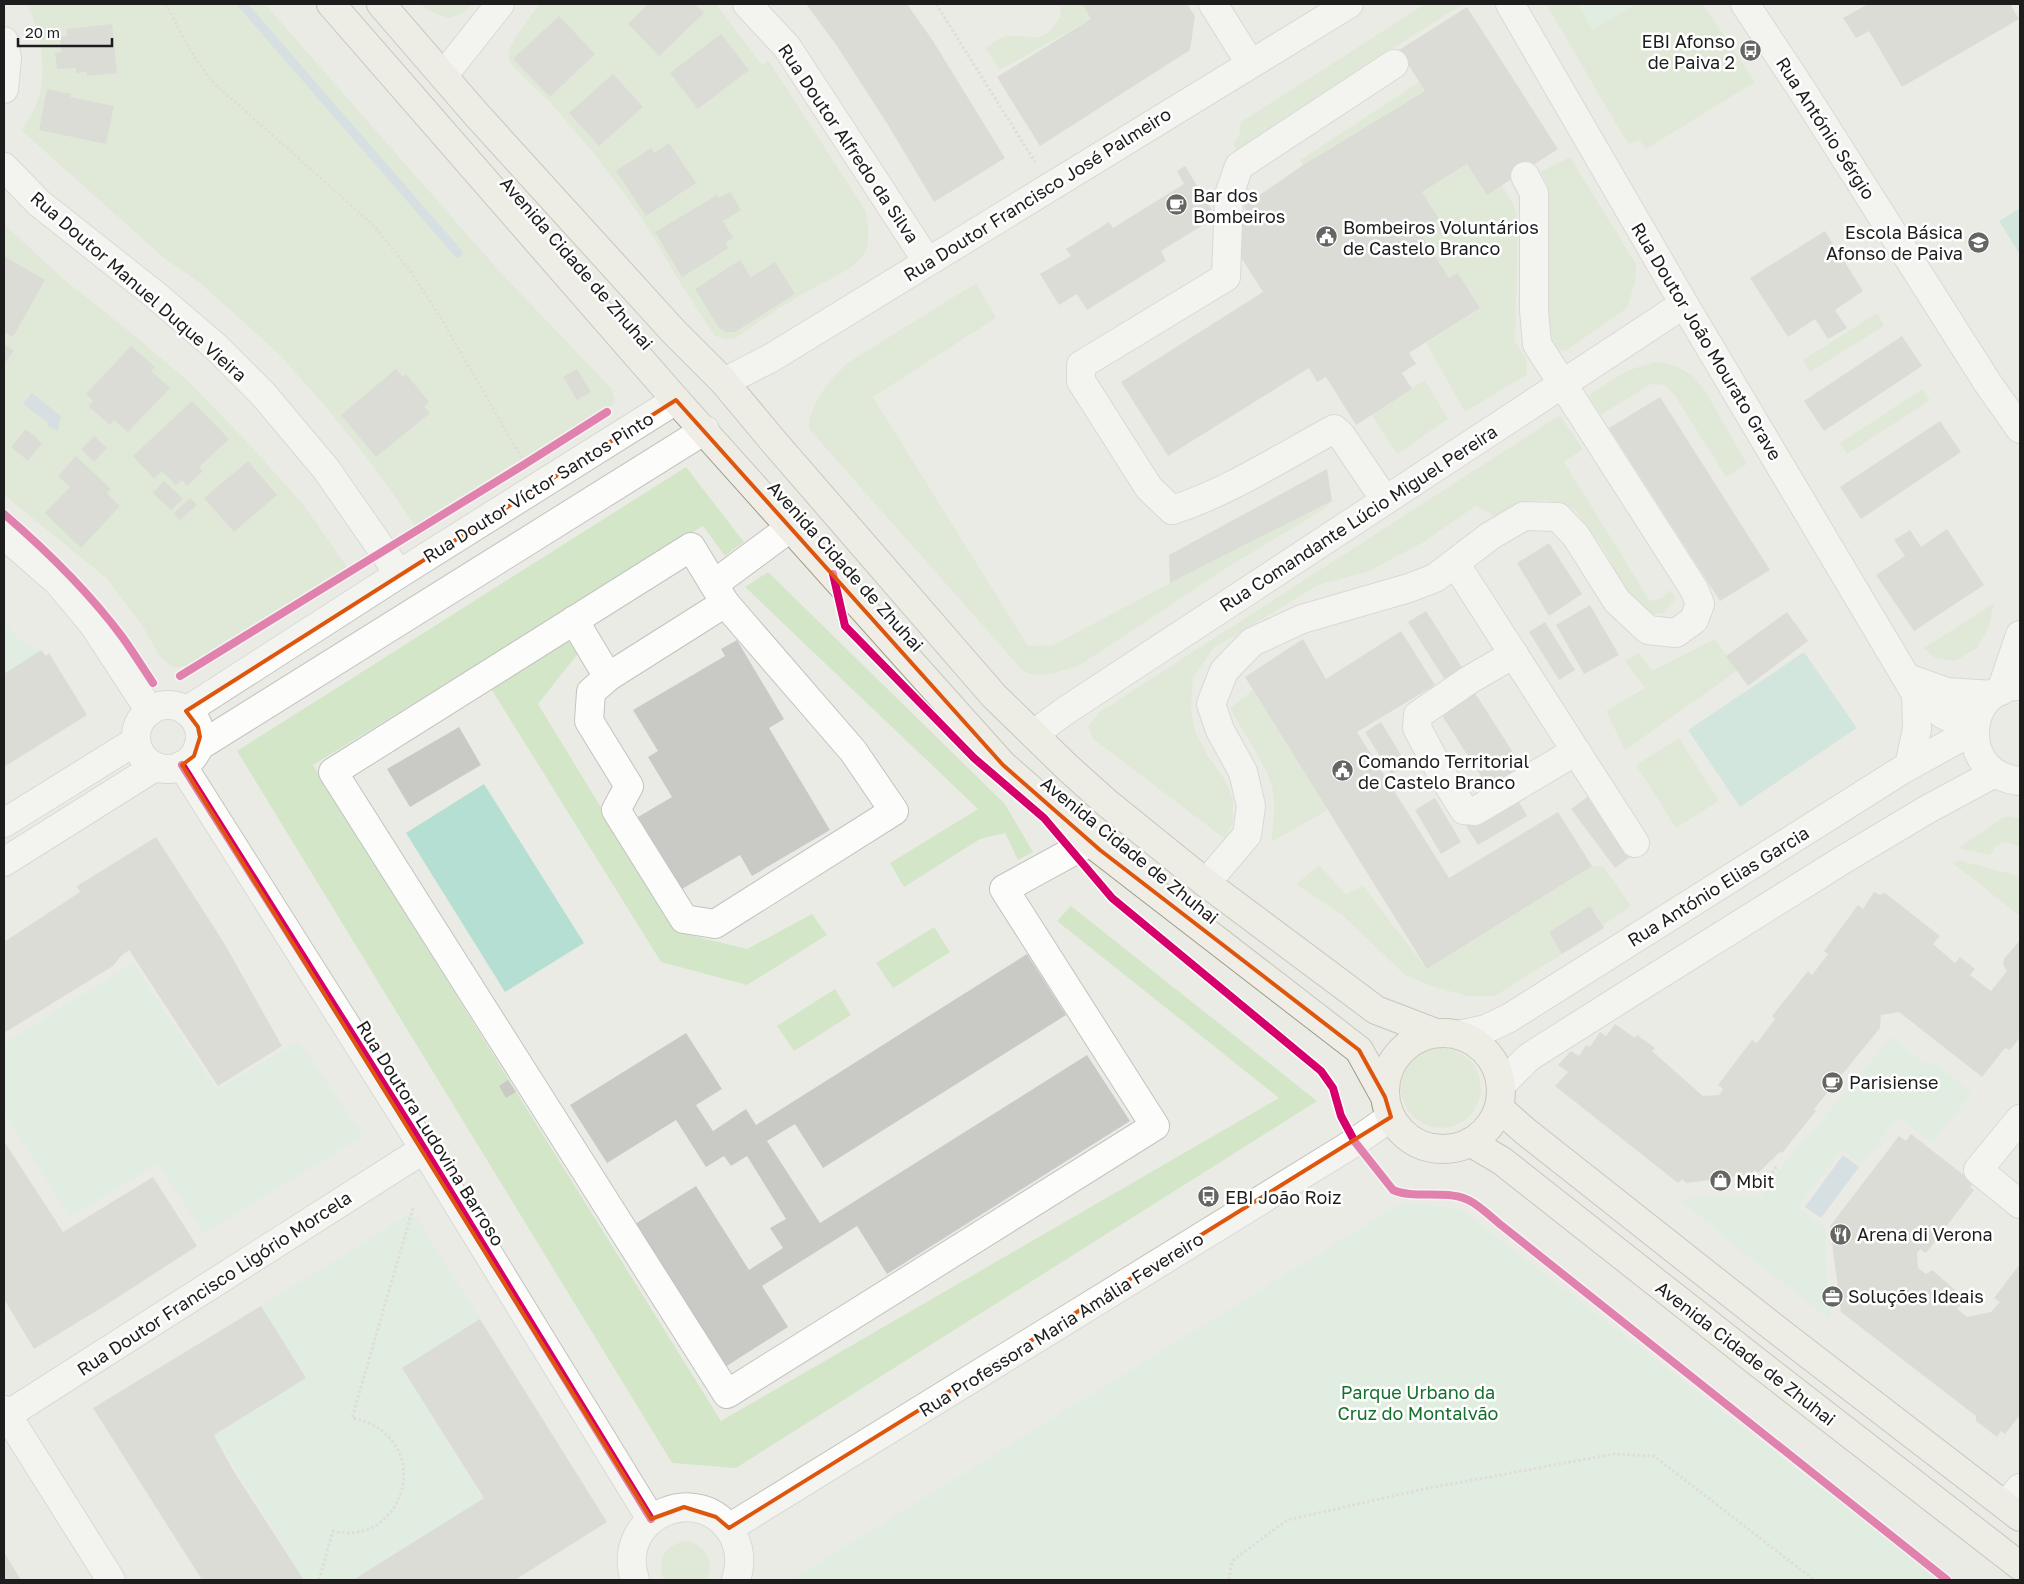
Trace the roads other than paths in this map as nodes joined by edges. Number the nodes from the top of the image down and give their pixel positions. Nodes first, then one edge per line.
1 (331, 4) edge
2 (380, 4) edge
3 (500, 4) edge
4 (747, 4) edge
5 (1212, 4) edge
6 (1349, 4) edge
7 (1510, 4) edge
8 (1745, 4) edge
9 (4, 42) edge
10 (1250, 63) junction
11 (1394, 64) dead end
12 (443, 76) junction
13 (4, 89) edge
14 (4, 167) edge
15 (1525, 176) dead end
16 (928, 261) junction
17 (1684, 304) junction
18 (724, 382) junction
19 (1563, 384) junction
20 (676, 400) junction
21 (2020, 429) edge
22 (705, 430) junction
23 (1385, 500) junction
24 (792, 527) junction
25 (4, 535) edge
26 (1455, 563) junction
27 (399, 574) junction
28 (719, 594) junction
29 (574, 620) junction
30 (2020, 635) edge
31 (1514, 654) junction
32 (608, 677) junction
33 (1911, 686) junction
34 (2005, 691) edge
35 (150, 711) junction
36 (186, 711) junction
37 (1975, 726) junction
38 (1034, 734) junction
39 (136, 742) junction
40 (1576, 751) junction
41 (190, 756) junction
42 (1909, 766) junction
43 (155, 767) junction
44 (1995, 773) junction
45 (2020, 782) edge
46 (4, 823) edge
47 (1090, 842) junction
48 (1635, 843) dead end
49 (4, 862) edge
50 (1206, 883) junction
51 (1448, 1034) junction
52 (1500, 1096) junction
53 (1388, 1107) junction
54 (2020, 1119) edge
55 (1470, 1142) junction
56 (424, 1148) junction
57 (2020, 1204) edge
58 (5, 1414) edge
59 (2015, 1504) edge
60 (652, 1519) junction
61 (729, 1528) junction
62 (2020, 1566) edge
63 (111, 1580) edge
64 (635, 1580) edge
65 (736, 1580) edge

1 - 20 main road, Avenida Cidade de Zhuhai
2 - 12 main road, Avenida Cidade de Zhuhai
3 - 12 street
4 - 16 street, Rua Doutor Alfredo da Silva
5 - 10 street
6 - 10 street, Rua Doutor Francisco José Palmeiro
7 - 17 street, Rua Doutor João Mourato Grave
8 - 21 street, Rua António Sérgio
9 - 13 street
10 - 16 street, Rua Doutor Francisco José Palmeiro
11 - 23 street
12 - 18 main road, Avenida Cidade de Zhuhai
14 - 27 street, Rua Doutor Manuel Duque Vieira
15 - 19 street
16 - 18 street, Rua Doutor Francisco José Palmeiro
17 - 19 street, Rua Comandante Lúcio Miguel Pereira
17 - 33 street, Rua Doutor João Mourato Grave
18 - 38 main road, Avenida Cidade de Zhuhai
19 - 23 street, Rua Comandante Lúcio Miguel Pereira
19 - 26 street
20 - 22 main road, Avenida Cidade de Zhuhai
20 - 27 street, Rua Doutor Víctor Santos Pinto
22 - 24 main road, Avenida Cidade de Zhuhai
22 - 41 street
23 - 38 street, Rua Comandante Lúcio Miguel Pereira
24 - 28 street
24 - 47 main road, Avenida Cidade de Zhuhai
25 - 35 street
26 - 31 street
26 - 50 street
27 - 36 street, Rua Doutor Víctor Santos Pinto
28 - 29 street
28 - 32 street
28 - 32 street
29 - 32 street
29 - 47 street
30 - 34 street
31 - 40 street
31 - 40 street
33 - 34 street
33 - 37 street, Rua Doutor João Mourato Grave
33 - 42 street, Rua Doutor João Mourato Grave
34 - 37 street
35 - 36 street
35 - 39 street
36 - 41 street
37 - 42 street, Rua António Elias Garcia
37 - 44 street
38 - 50 main road, Avenida Cidade de Zhuhai
39 - 43 street
39 - 46 street
40 - 48 street
41 - 43 street
41 - 56 street, Rua Doutora Ludovina Barroso
42 - 51 street, Rua António Elias Garcia
43 - 49 street
44 - 45 street
44 - 52 street
47 - 53 main road, Avenida Cidade de Zhuhai
50 - 51 main road, Avenida Cidade de Zhuhai
51 - 52 main road
51 - 53 main road
52 - 55 main road
52 - 59 main road
53 - 55 main road
53 - 61 street, Rua Professora Maria Amália Fevereiro
54 - 57 street
55 - 62 main road, Avenida Cidade de Zhuhai
56 - 58 street, Rua Doutor Francisco Ligório Morcela
56 - 60 street, Rua Doutora Ludovina Barroso
58 - 63 street
60 - 61 street
60 - 64 street
61 - 65 street

